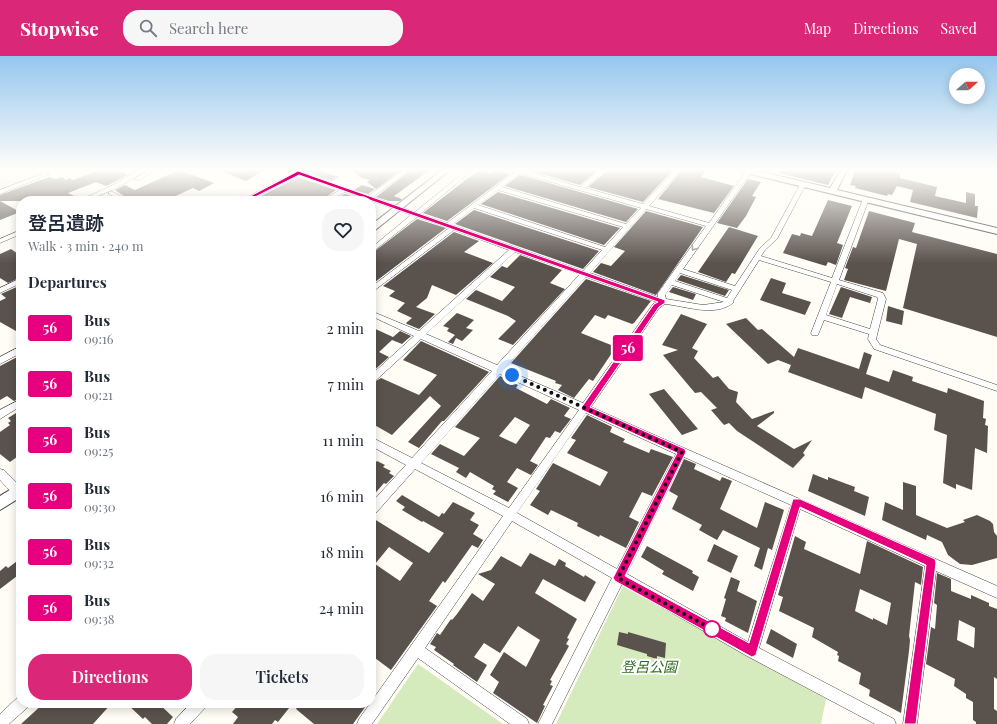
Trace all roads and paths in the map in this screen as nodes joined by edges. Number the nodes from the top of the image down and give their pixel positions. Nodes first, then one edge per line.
1 (407, 201) edge
2 (431, 201) edge
3 (480, 201) edge
4 (542, 201) edge
5 (627, 201) edge
6 (648, 201) edge
7 (725, 201) edge
8 (793, 201) edge
9 (865, 201) edge
10 (875, 201) edge
11 (376, 202) edge
12 (474, 206) junction
13 (643, 206) junction
14 (398, 208) junction
15 (415, 214) junction
16 (376, 225) edge
17 (709, 225) junction
18 (625, 226) junction
19 (450, 227) junction
20 (16, 229) edge
21 (997, 231) edge
22 (16, 234) edge
23 (0, 236) edge
24 (0, 242) edge
25 (376, 247) edge
26 (514, 249) junction
27 (606, 249) junction
28 (757, 257) junction
29 (678, 270) junction
30 (584, 273) junction
31 (833, 281) junction
32 (16, 282) edge
33 (670, 282) junction
34 (376, 287) edge
35 (737, 289) junction
36 (0, 290) edge
37 (663, 301) junction
38 (730, 302) junction
39 (376, 315) edge
40 (821, 316) junction
41 (815, 333) dead end
42 (874, 333) junction
43 (421, 335) junction
44 (16, 352) edge
45 (0, 361) edge
46 (498, 368) junction
47 (376, 376) edge
48 (997, 388) edge
49 (16, 405) edge
50 (585, 408) junction
51 (0, 415) edge
52 (376, 444) edge
53 (682, 452) junction
54 (414, 463) junction
55 (0, 473) edge
56 (16, 487) edge
57 (16, 493) edge
58 (797, 502) junction
59 (0, 504) edge
60 (376, 505) edge
61 (509, 514) junction
62 (931, 563) junction
63 (618, 578) junction
64 (997, 592) edge
65 (416, 649) junction
66 (752, 651) junction
67 (376, 707) edge
68 (16, 708) edge
69 (195, 708) edge
70 (375, 708) edge
71 (0, 723) edge
72 (181, 724) edge
73 (364, 724) edge
74 (522, 724) edge
75 (545, 724) edge
76 (889, 724) edge
77 (910, 724) edge

1 - 14 street
2 - 15 street
3 - 12 street
4 - 18 street
5 - 13 street
6 - 13 street
7 - 17 street
8 - 28 street
9 - 31 street
10 - 21 street
11 - 14 street
12 - 19 street
12 - 27 street
13 - 17 street
13 - 18 street
14 - 15 street
14 - 16 street
15 - 19 street
15 - 25 street
17 -> 29 street
18 - 27 street
19 - 26 street
19 - 34 street
20 - 23 street
22 - 24 street
26 - 30 street
26 - 43 street
27 - 30 street
28 - 31 street
28 - 35 street
29 - 33 street
29 - 35 street
30 - 37 street
30 - 46 street
31 - 40 street
31 - 42 street
32 - 36 street
33 - 37 street
33 - 38 street
35 - 38 street
37 - 38 street
37 - 50 street
39 - 43 street
40 - 41 street
40 - 42 street
42 - 48 street
43 - 46 street
43 - 47 street
44 - 45 street
46 - 50 street
46 - 54 street
49 - 51 street
50 - 53 street
50 - 61 street
52 - 54 street
53 - 58 street
53 - 63 street
54 - 60 street
54 - 61 street
55 - 56 street
57 - 59 street
58 - 62 street
58 - 66 street
61 - 63 street
61 - 65 street
62 - 64 street
62 - 77 street
63 - 66 street
63 - 75 street
65 - 67 street
65 - 74 street
66 - 76 street
68 - 71 street
69 - 72 street
70 - 73 street

